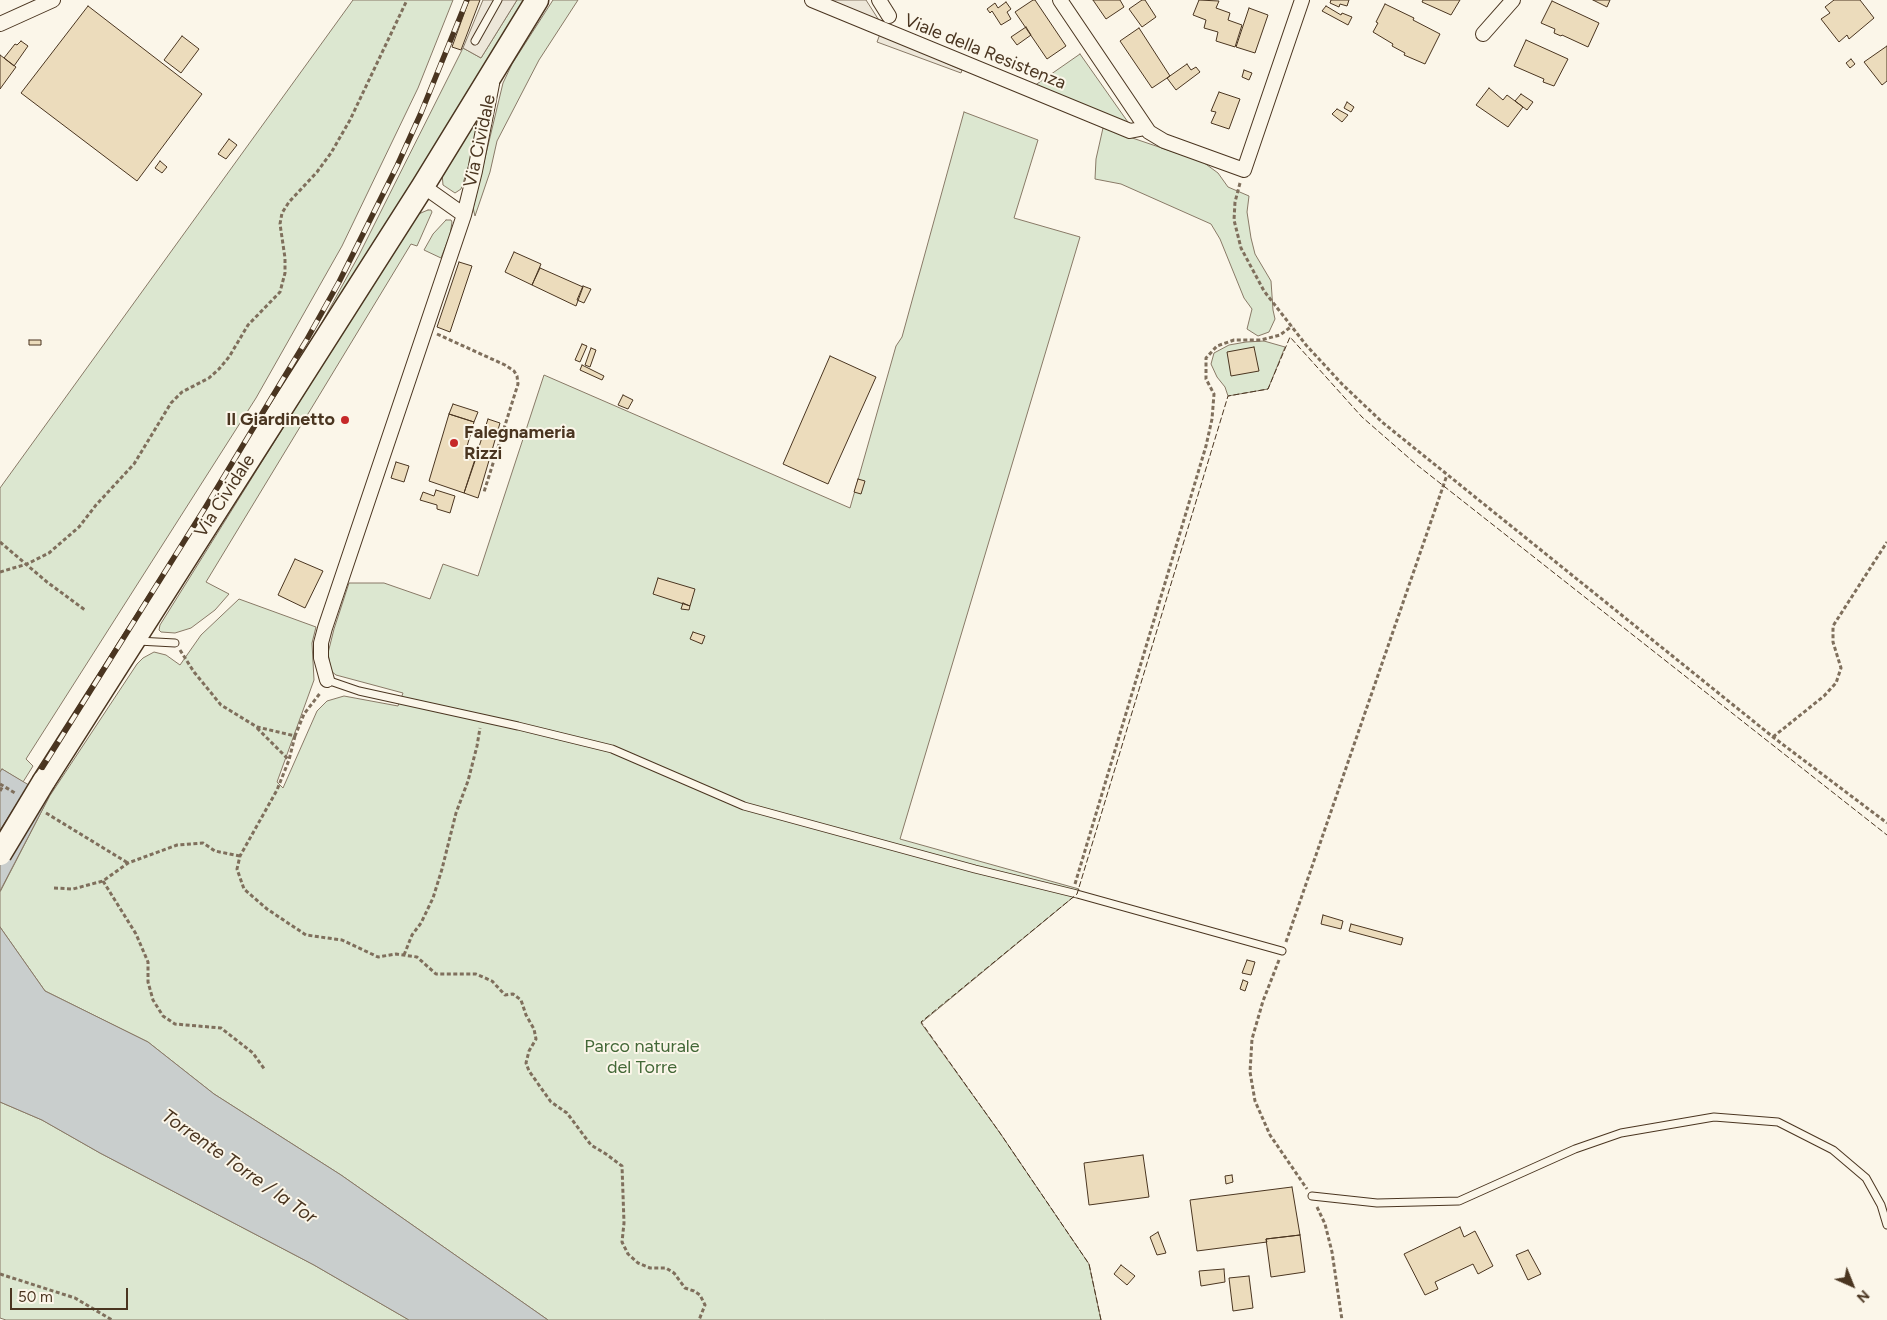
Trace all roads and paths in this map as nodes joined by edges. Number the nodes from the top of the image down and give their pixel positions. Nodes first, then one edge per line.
1 (53, 0) edge
2 (407, 0) edge
3 (498, 0) edge
4 (537, 0) edge
5 (812, 0) edge
6 (879, 0) edge
7 (1060, 0) edge
8 (1302, 0) edge
9 (1513, 0) edge
10 (889, 16) dead end
11 (0, 24) edge
12 (1483, 34) dead end
13 (475, 41) dead end
14 (495, 66) junction
15 (1145, 128) junction
16 (423, 186) junction
17 (1237, 190) dead end
18 (466, 216) junction
19 (1292, 326) junction
20 (426, 328) junction
21 (1447, 475) junction
22 (484, 492) dead end
23 (0, 542) edge
24 (1887, 542) edge
25 (27, 564) junction
26 (0, 572) edge
27 (85, 610) dead end
28 (133, 641) junction
29 (176, 643) joint
30 (327, 680) junction
31 (481, 718) junction
32 (257, 727) junction
33 (295, 736) junction
34 (1773, 737) junction
35 (289, 760) junction
36 (2, 785) edge
37 (0, 791) edge
38 (19, 796) dead end
39 (43, 811) dead end
40 (1887, 824) edge
41 (0, 854) edge
42 (240, 856) junction
43 (128, 863) junction
44 (103, 881) junction
45 (54, 888) dead end
46 (1072, 892) junction
47 (1282, 951) junction
48 (404, 955) junction
49 (265, 1070) dead end
50 (1312, 1196) junction
51 (1887, 1225) edge
52 (0, 1274) edge
53 (112, 1320) edge
54 (699, 1320) edge
55 (1342, 1320) edge

1 - 11 street
2 - 25 path
3 - 13 lane
4 - 14 main road, Via Cividale
5 - 15 street, Viale della Resistenza
6 - 10 street, Viale della Resistenza
7 - 15 street
8 - 15 street
9 - 12 street
14 - 16 main road, Via Cividale
14 - 18 street, Via Cividale
16 - 18 street, Via Cividale
16 - 28 main road, Via Cividale
17 - 19 path
18 - 20 street, Via Cividale
19 - 21 path
19 - 46 path
20 - 22 path
20 - 30 street, Via Cividale
21 - 34 path
21 - 47 path
23 - 25 path
24 - 34 path
25 - 26 path
25 - 27 path
28 - 29 lane
28 - 41 main road, Via Cividale, bridge
29 - 32 path
30 - 31 lane
30 - 33 path
31 - 46 lane
31 - 48 path
32 - 33 path
32 - 35 path
33 - 35 path
34 - 40 path
35 - 42 path
36 - 37 path
36 - 38 path
39 - 43 path
42 - 43 path
42 - 48 path
43 - 44 path
44 - 45 path
44 - 49 path
46 - 47 lane
47 - 50 path
48 - 54 path
50 - 51 lane
50 - 55 path
52 - 53 path

